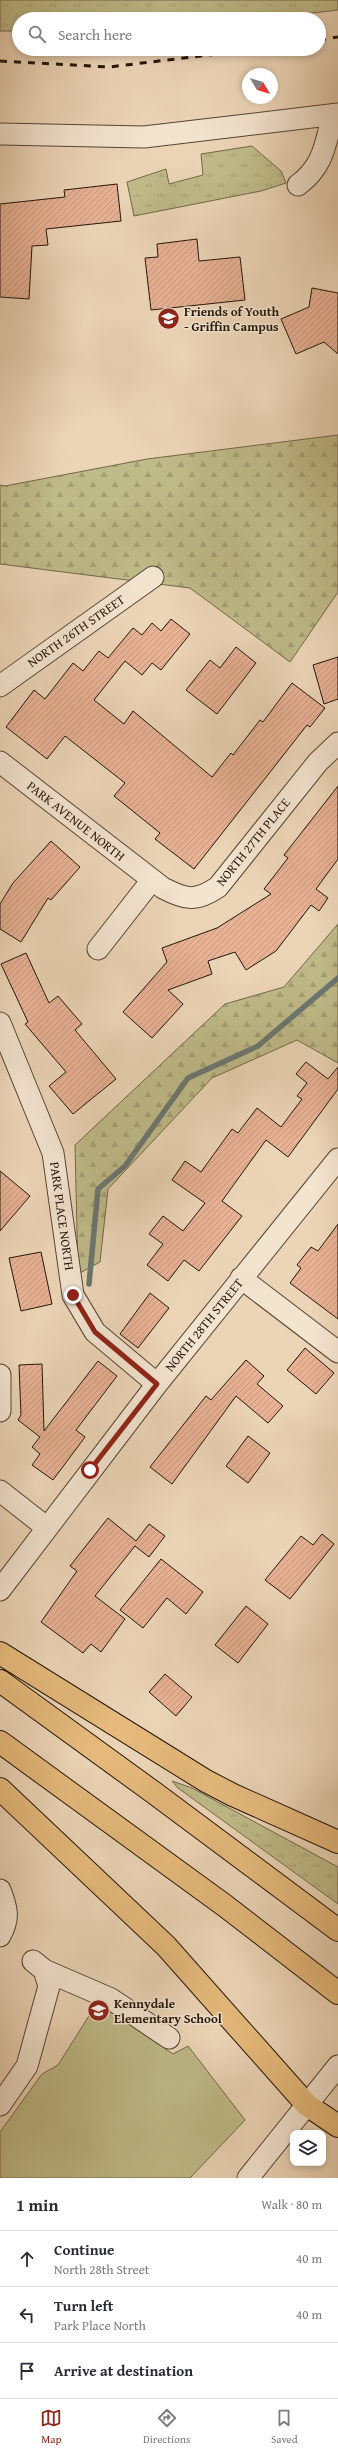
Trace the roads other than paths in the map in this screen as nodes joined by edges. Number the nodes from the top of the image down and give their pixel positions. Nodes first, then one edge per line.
1 (335, 114) edge
2 (0, 134) edge
3 (298, 185) dead end
4 (153, 577) dead end
5 (0, 686) edge
6 (338, 743) edge
7 (0, 762) edge
8 (152, 880) junction
9 (98, 949) dead end
10 (0, 1023) edge
11 (338, 1159) edge
12 (241, 1278) junction
13 (338, 1352) edge
14 (0, 1374) edge
15 (157, 1384) junction
16 (0, 1411) edge
17 (0, 1491) edge
18 (46, 1527) junction
19 (0, 1590) edge
20 (0, 1653) edge
21 (0, 1682) edge
22 (0, 1742) edge
23 (0, 1789) edge
24 (338, 1842) edge
25 (0, 1890) edge
26 (338, 1930) edge
27 (0, 1936) edge
28 (338, 1993) edge
29 (169, 2038) dead end
30 (334, 2071) edge
31 (0, 2104) edge
32 (307, 2105) junction
33 (338, 2126) edge
34 (248, 2178) edge

1 - 2 street
1 - 3 street
4 - 5 street, NORTH 26TH STREET
6 - 8 street, NORTH 27TH PLACE
7 - 8 street, PARK AVENUE NORTH
8 - 9 street
10 - 15 street, PARK PLACE NORTH
11 - 12 street, NORTH 28TH STREET
12 - 13 street
12 - 15 street, NORTH 28TH STREET
14 - 16 street
15 - 18 street, NORTH 28TH STREET
17 - 18 street
18 - 19 street, NORTH 28TH STREET
20 - 24 highway
21 - 26 highway
22 - 28 highway
23 - 32 highway
25 - 27 street
29 - 31 street
30 - 32 street
32 - 33 highway
32 - 34 street

